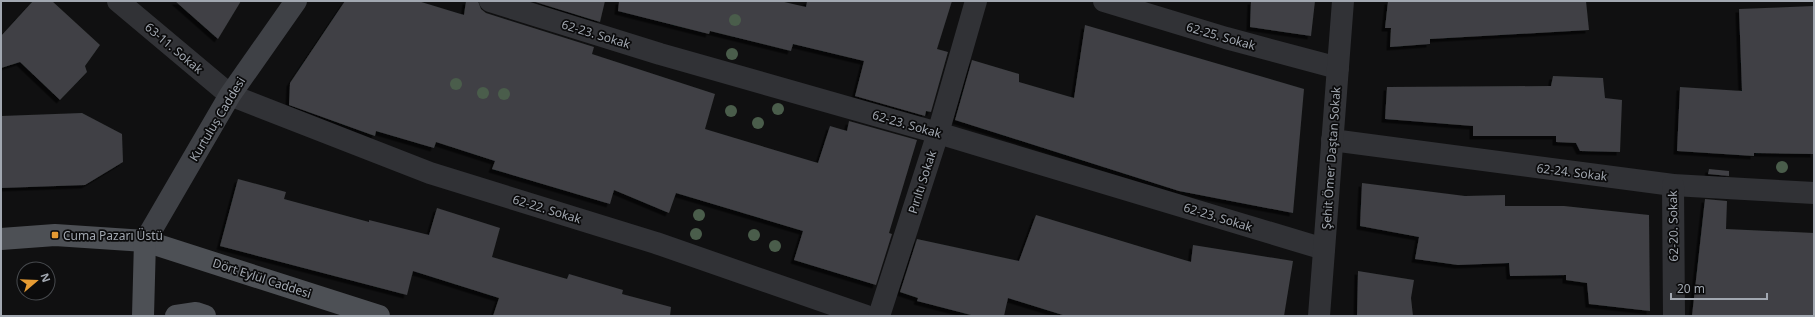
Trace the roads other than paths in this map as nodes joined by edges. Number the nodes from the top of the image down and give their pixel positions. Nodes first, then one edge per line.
1 (118, 1) edge
2 (296, 1) edge
3 (490, 1) edge
4 (976, 1) edge
5 (1104, 1) edge
6 (1343, 1) edge
7 (1338, 68) junction
8 (230, 95) junction
9 (938, 133) junction
10 (1332, 140) junction
11 (1673, 185) junction
12 (1814, 193) edge
13 (1, 239) edge
14 (145, 241) junction
15 (1324, 249) junction
16 (143, 316) edge
17 (176, 316) edge
18 (205, 316) edge
19 (378, 316) edge
20 (866, 316) edge
21 (879, 316) edge
22 (1319, 316) edge
23 (1674, 316) edge

1 - 8 street, 63-11. Sokak
2 - 8 street, Kurtuluş Caddesi
3 - 9 street, 62-23. Sokak
4 - 9 street, Pırıltı Sokak
5 - 7 street, 62-25. Sokak
6 - 7 street, Şehit Ömer Daştan Sokak
7 - 10 street, Şehit Ömer Daştan Sokak
8 - 14 street, Kurtuluş Caddesi
8 - 20 street, 62-22. Sokak
9 - 15 street, 62-23. Sokak
9 - 21 street, Pırıltı Sokak
10 - 11 street, 62-24. Sokak
10 - 15 street, Şehit Ömer Daştan Sokak
11 - 12 street, 62-24. Sokak
11 - 23 street, 62-20. Sokak
13 - 14 main road, Dört Eylül Caddesi
14 - 16 main road
14 - 19 main road, Dört Eylül Caddesi
15 - 22 street, Şehit Ömer Daştan Sokak
17 - 18 main road

